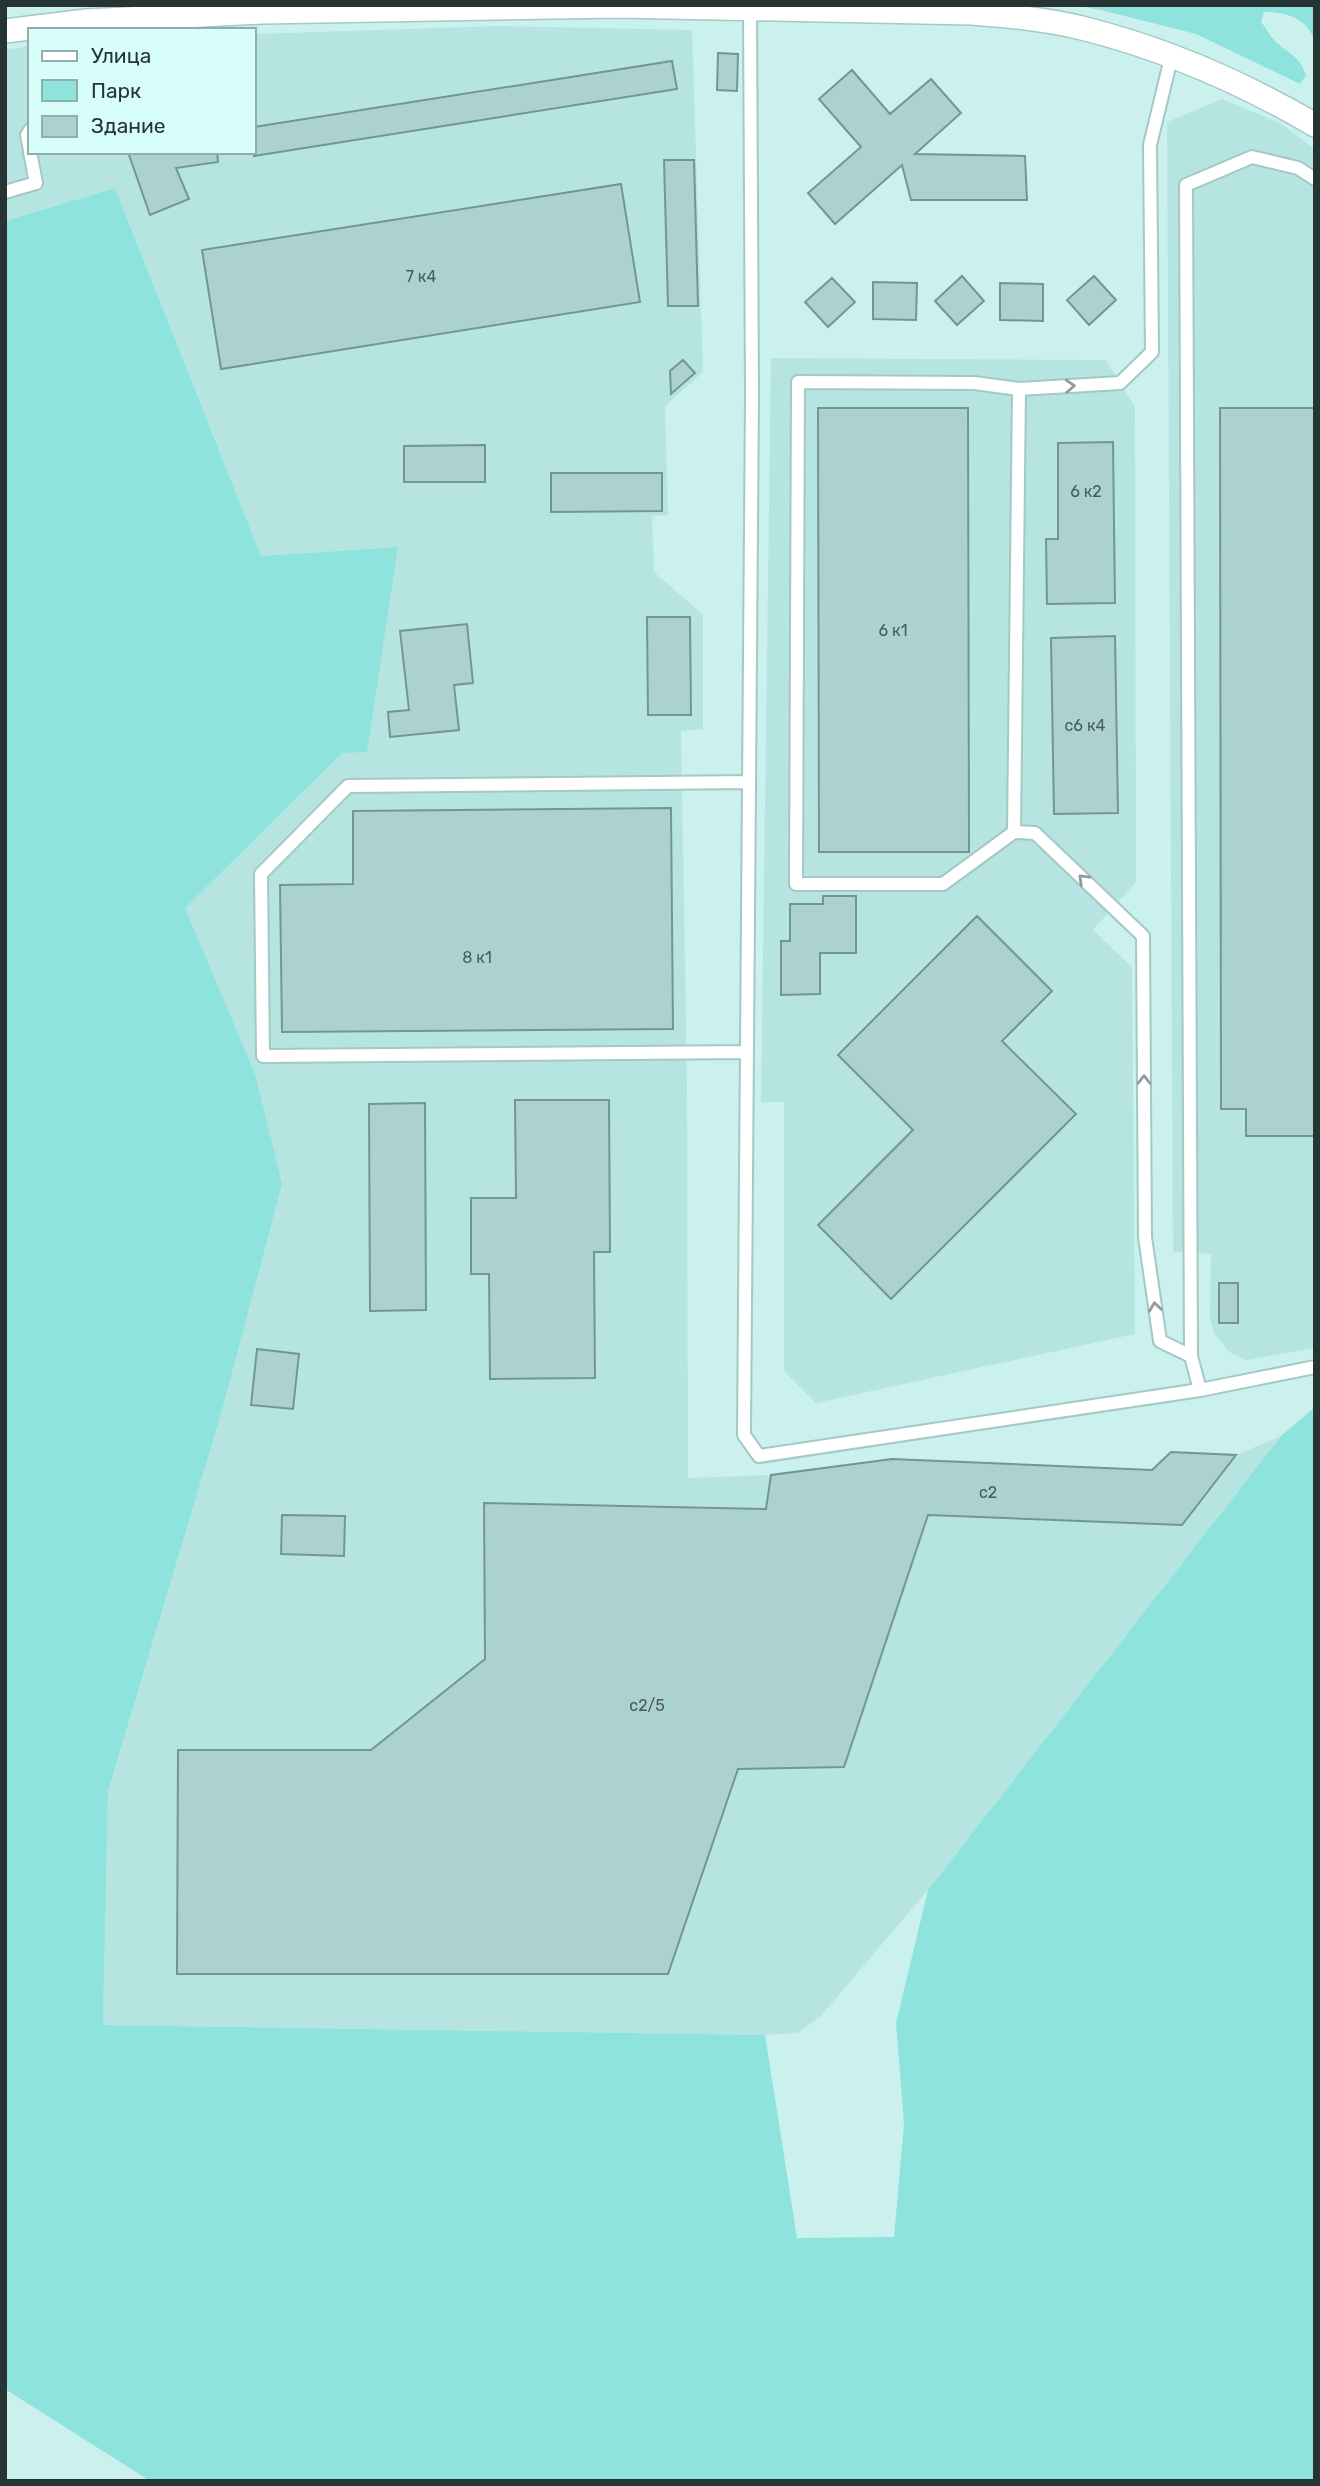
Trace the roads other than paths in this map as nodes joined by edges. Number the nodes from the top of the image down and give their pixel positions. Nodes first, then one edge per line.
1 (594, 6) edge
2 (750, 8) junction
3 (262, 9) edge
4 (84, 26) edge
5 (52, 28) edge
6 (28, 30) edge
7 (5, 31) edge
8 (1172, 54) junction
9 (1315, 125) edge
10 (31, 154) edge
11 (1315, 179) edge
12 (5, 192) edge
13 (1019, 389) junction
14 (749, 782) junction
15 (1014, 832) junction
16 (747, 1052) junction
17 (1191, 1356) junction
18 (1315, 1367) edge
19 (1200, 1390) junction

1 - 2 street
1 - 3 street
2 - 8 street
2 - 14 lane
3 - 4 street
4 - 5 street
6 - 7 street
8 - 9 street
13 -> 8 lane
10 - 12 lane
11 - 17 lane
13 - 15 lane
13 - 15 lane
14 - 16 lane
14 - 16 lane
17 -> 15 lane
16 - 19 lane
17 - 19 lane
18 - 19 lane

